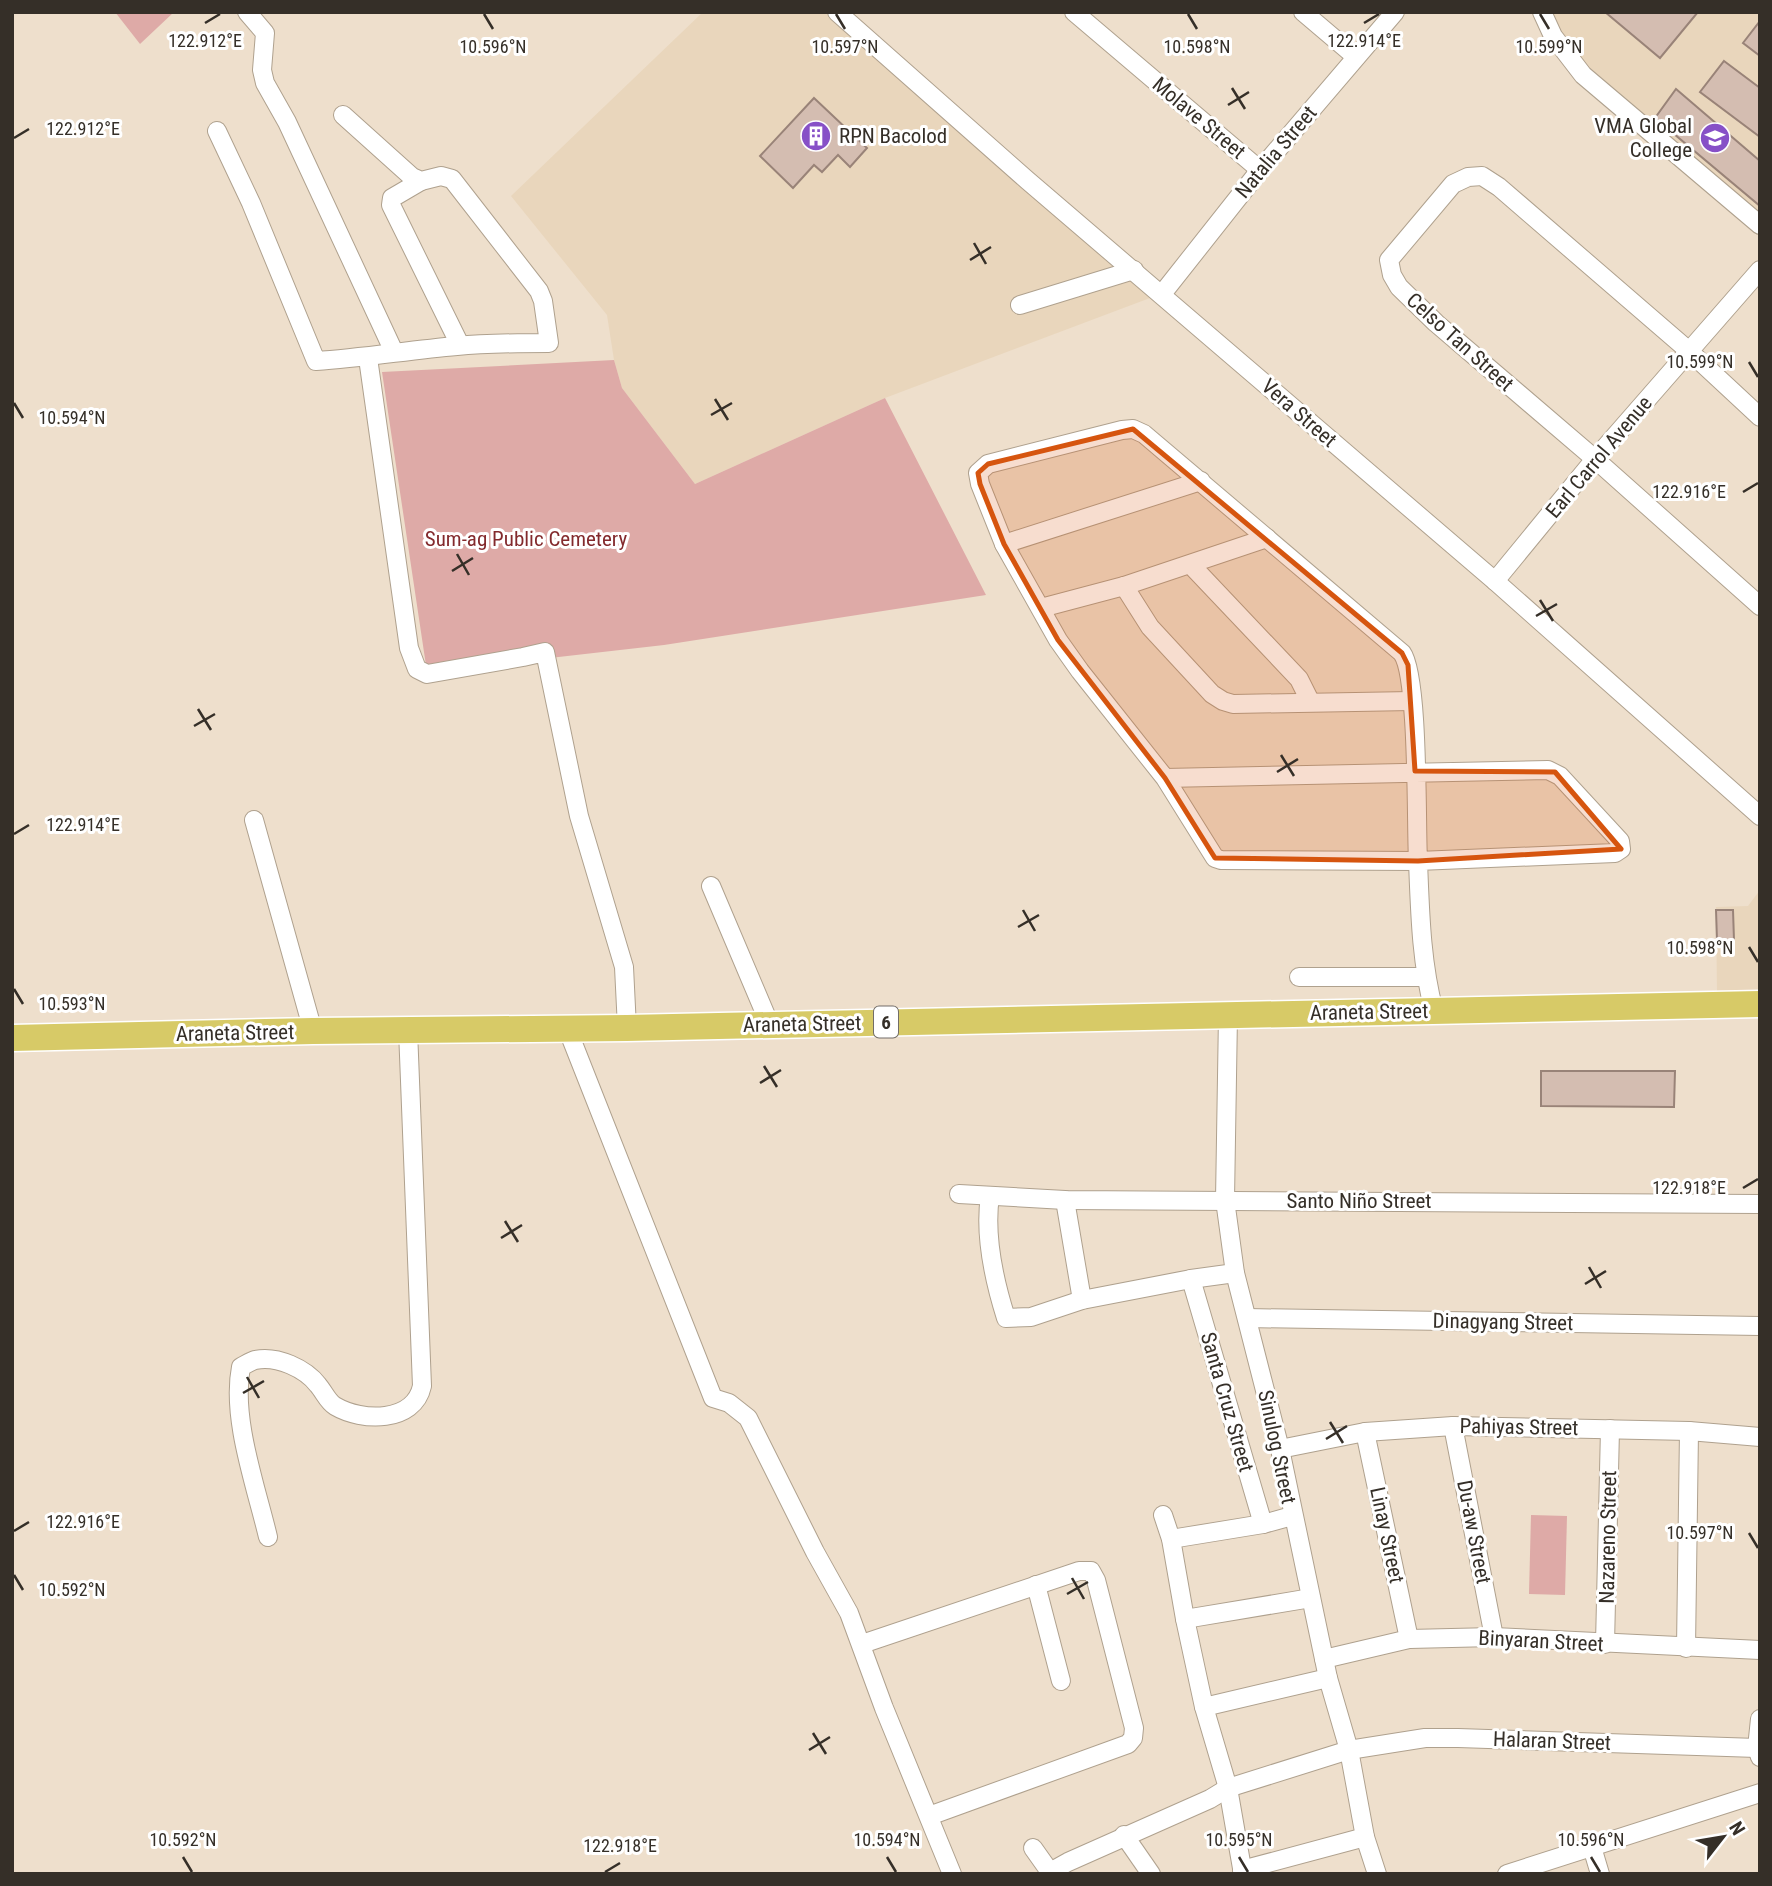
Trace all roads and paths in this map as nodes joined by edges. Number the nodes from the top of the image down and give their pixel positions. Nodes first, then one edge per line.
1 (247, 12) edge
2 (837, 12) edge
3 (1074, 12) edge
4 (1303, 12) edge
5 (1395, 12) edge
6 (1542, 12) edge
7 (1356, 57) junction
8 (343, 115) dead end
9 (217, 131) dead end
10 (1260, 170) junction
11 (421, 181) junction
12 (1760, 225) edge
13 (1760, 270) edge
14 (1134, 271) junction
15 (1162, 294) junction
16 (1020, 305) dead end
17 (460, 345) junction
18 (1689, 351) junction
19 (394, 352) junction
20 (368, 358) junction
21 (1760, 417) edge
22 (1595, 459) junction
23 (1201, 481) junction
24 (1267, 538) junction
25 (1004, 544) junction
26 (1191, 565) junction
27 (1495, 581) junction
28 (1124, 586) junction
29 (1760, 606) edge
30 (1041, 608) junction
31 (1310, 701) junction
32 (1412, 701) junction
33 (1415, 771) junction
34 (1165, 778) junction
35 (1760, 816) edge
36 (254, 820) dead end
37 (1418, 861) junction
38 (711, 886) dead end
39 (1425, 976) junction
40 (1299, 977) dead end
41 (1760, 1004) edge
42 (1434, 1011) junction
43 (1228, 1015) junction
44 (770, 1025) junction
45 (567, 1028) junction
46 (627, 1028) junction
47 (408, 1030) junction
48 (313, 1031) junction
49 (12, 1038) edge
50 (959, 1194) dead end
51 (990, 1196) junction
52 (1065, 1200) junction
53 (1224, 1200) junction
54 (1760, 1204) edge
55 (1236, 1273) junction
56 (1191, 1279) junction
57 (1082, 1300) junction
58 (1247, 1318) junction
59 (1760, 1326) edge
60 (1453, 1426) junction
61 (1610, 1429) junction
62 (1689, 1431) junction
63 (1365, 1432) junction
64 (1760, 1437) edge
65 (1280, 1448) junction
66 (1163, 1515) dead end
67 (1292, 1516) junction
68 (1263, 1524) junction
69 (268, 1537) dead end
70 (1171, 1539) junction
71 (1036, 1585) junction
72 (1311, 1598) junction
73 (1185, 1619) junction
74 (1494, 1637) junction
75 (1409, 1639) junction
76 (862, 1644) junction
77 (1605, 1644) junction
78 (1686, 1648) junction
79 (1760, 1650) edge
80 (1324, 1659) junction
81 (1328, 1678) junction
82 (1061, 1681) dead end
83 (1204, 1707) junction
84 (1760, 1719) edge
85 (1349, 1750) junction
86 (1758, 1753) edge
87 (1228, 1788) junction
88 (1760, 1793) edge
89 (929, 1816) junction
90 (1124, 1835) junction
91 (1365, 1837) junction
92 (1592, 1847) junction
93 (1033, 1848) dead end
94 (1243, 1872) edge
95 (1051, 1873) edge
96 (952, 1874) edge
97 (1151, 1874) edge
98 (1377, 1874) edge
99 (1507, 1874) edge
100 (1600, 1874) edge

1 - 19 street
2 - 14 street, Vera Street
3 - 10 street, Molave Street
4 - 7 street
5 - 7 street, Natalia Street
6 - 12 street
7 - 10 street, Natalia Street
8 - 11 street
9 - 20 street
10 - 15 street, Natalia Street
11 - 17 street
11 - 17 street
13 - 18 street, Earl Carrol Avenue
14 - 15 street, Vera Street
14 - 16 street
15 - 27 street, Vera Street
17 - 19 street
18 - 21 street, Celso Tan Street
18 - 22 street, Earl Carrol Avenue
18 - 22 street, Celso Tan Street
19 - 20 street
20 - 46 street
22 - 27 street, Earl Carrol Avenue
22 - 29 street, Celso Tan Street
23 - 24 street
23 - 25 street
23 - 25 street
24 - 26 street
24 - 32 street
25 - 30 street
26 - 28 street
26 - 31 street
27 - 35 street, Vera Street
28 - 30 street
28 - 31 street
30 - 34 street
31 - 32 street
32 - 33 street
33 - 34 street
33 - 37 street
33 - 37 street
34 - 37 street
36 - 48 street
37 - 39 street
38 - 44 street
39 - 40 street
39 - 42 street
41 - 42 highway, Araneta Street / 6
42 - 43 highway, Araneta Street / 6
43 - 44 highway, Araneta Street / 6
43 - 53 street, Sinulog Street
44 - 46 highway, Araneta Street / 6
45 - 46 highway, Araneta Street / 6
45 - 47 highway, Araneta Street / 6
45 - 76 street
47 - 48 highway, Araneta Street / 6
47 - 69 street
48 - 49 highway, Araneta Street / 6
50 - 51 street, Santo Niño Street
51 - 52 street, Santo Niño Street
51 - 57 street
52 - 53 street, Santo Niño Street
52 - 57 street
53 - 54 street, Santo Niño Street
53 - 55 street, Sinulog Street
55 - 56 street
55 - 58 street, Sinulog Street
56 - 57 street
56 - 68 street, Santa Cruz Street
58 - 59 street, Dinagyang Street
58 - 65 street, Sinulog Street
60 - 61 street, Pahiyas Street
60 - 63 street, Pahiyas Street
60 - 74 street, Du-aw Street
61 - 62 street, Pahiyas Street
61 - 77 street, Nazareno Street
62 - 64 street, Pahiyas Street
62 - 78 street
63 - 65 street, Pahiyas Street
63 - 75 street, Linay Street
65 - 67 street, Sinulog Street
66 - 70 street
67 - 68 street
67 - 72 street, Sinulog Street
68 - 70 street
70 - 73 street
71 - 76 street
71 - 82 street
71 - 89 street
72 - 73 street
72 - 80 street, Sinulog Street
73 - 83 street
74 - 75 street, Binyaran Street
74 - 77 street, Binyaran Street
75 - 80 street, Binyaran Street
76 - 89 street
77 - 78 street, Binyaran Street
78 - 79 street, Binyaran Street
80 - 81 street, Sinulog Street
81 - 83 street
81 - 85 street, Sinulog Street
83 - 87 street
84 - 86 street
85 - 86 street, Halaran Street
85 - 87 street, Halaran Street
85 - 91 street, Sinulog Street
87 - 90 street, Halaran Street
87 - 94 street
88 - 92 street
89 - 96 street
90 - 95 street, Halaran Street
90 - 97 street
91 - 94 street
91 - 98 street, Sinulog Street
92 - 99 street
92 - 100 street
93 - 95 street

